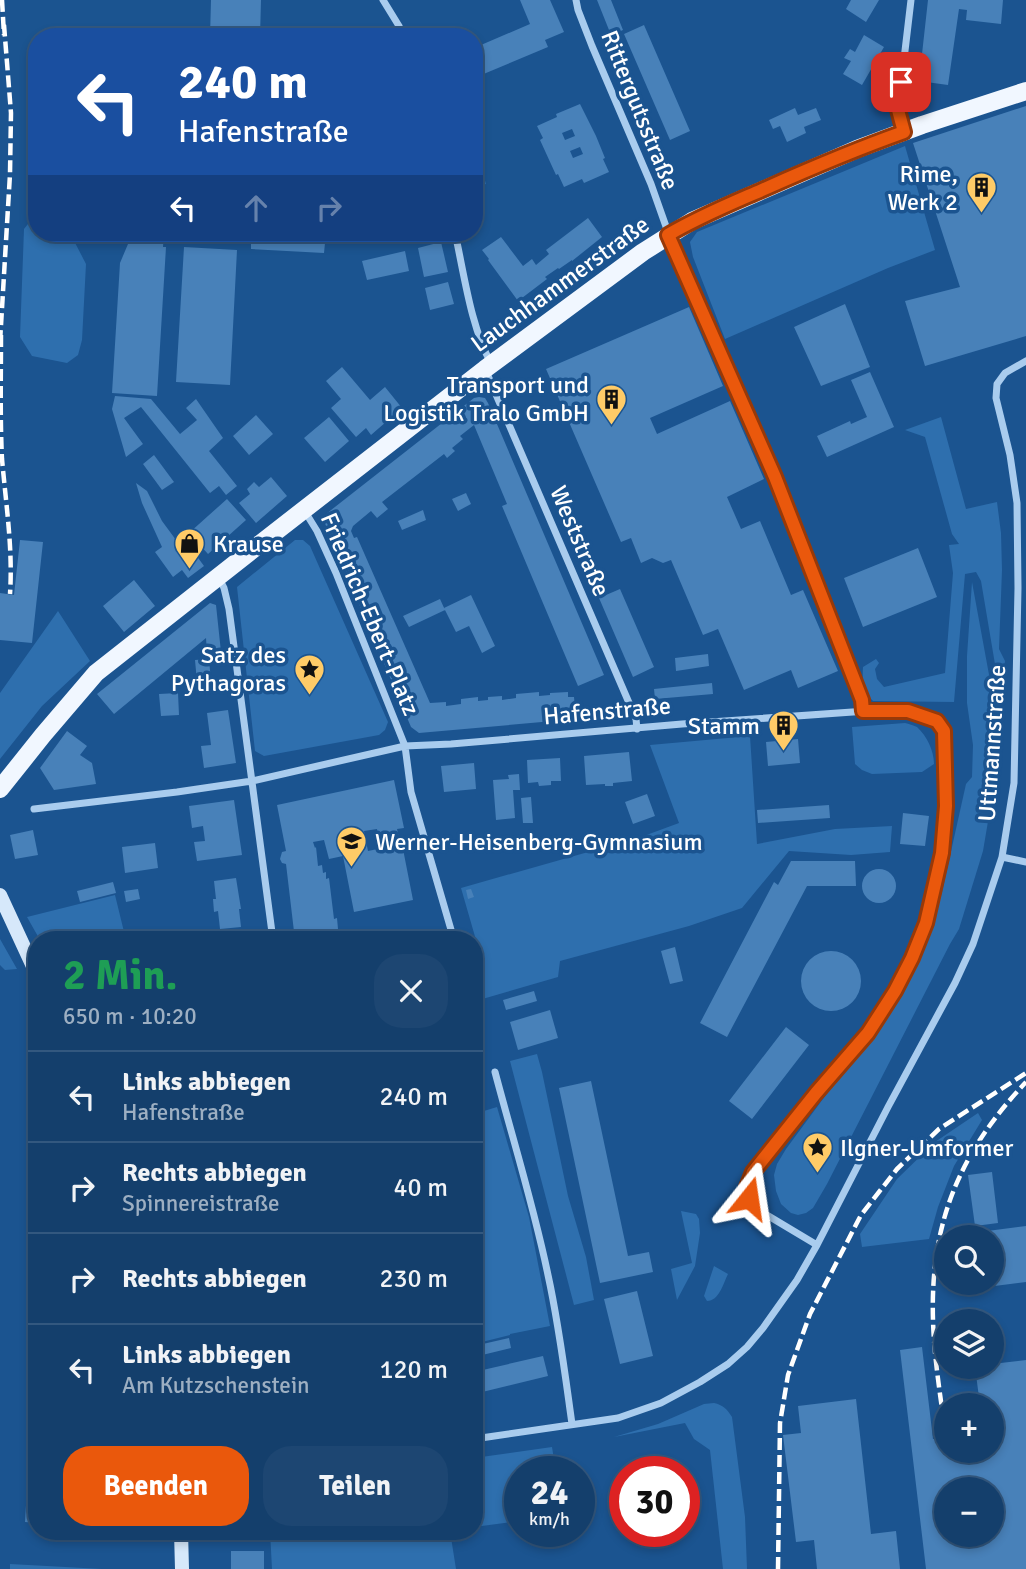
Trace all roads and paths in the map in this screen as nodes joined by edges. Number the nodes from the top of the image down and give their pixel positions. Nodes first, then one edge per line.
1 (383, 0) edge
2 (576, 0) edge
3 (911, 0) edge
4 (400, 28) edge
5 (1026, 91) edge
6 (904, 132) junction
7 (668, 235) junction
8 (456, 242) edge
9 (1026, 361) edge
10 (489, 367) junction
11 (304, 509) junction
12 (218, 576) junction
13 (863, 711) junction
14 (937, 721) joint
15 (637, 729) junction
16 (405, 746) junction
17 (252, 781) junction
18 (0, 789) edge
19 (34, 809) dead end
20 (1002, 857) junction
21 (1026, 862) edge
22 (0, 895) edge
23 (272, 931) edge
24 (451, 931) edge
25 (28, 954) edge
26 (495, 1072) dead end
27 (817, 1245) junction
28 (572, 1424) junction
29 (483, 1438) edge
30 (181, 1540) edge
31 (182, 1569) edge

1 - 4 street
2 - 7 street, Rittergutsstraße
3 - 6 street
5 - 6 main road, Lauchhammerstraße
6 - 7 main road, Lauchhammerstraße
7 - 10 main road, Lauchhammerstraße
7 - 13 street, Rittergutsstraße
8 - 10 street, Weststraße
9 - 20 street, Uttmannstraße
10 - 11 main road, Lauchhammerstraße
10 - 15 street, Weststraße
11 - 12 main road, Lauchhammerstraße
11 - 16 street, Friedrich-Ebert-Platz
12 - 17 street
12 - 18 main road, Lauchhammerstraße
13 - 14 street, Hafenstraße
13 - 15 street, Hafenstraße
14 - 27 street, Uttmannstraße
15 - 16 street, Hafenstraße
16 - 17 street, Friedrich-Ebert-Platz
16 - 24 street
17 - 19 street
17 - 23 street
20 - 21 street
20 - 27 street, Uttmannstraße
22 - 25 main road
26 - 28 street
27 - 28 street, Uttmannstraße
28 - 29 street, Uttmannstraße
30 - 31 main road

